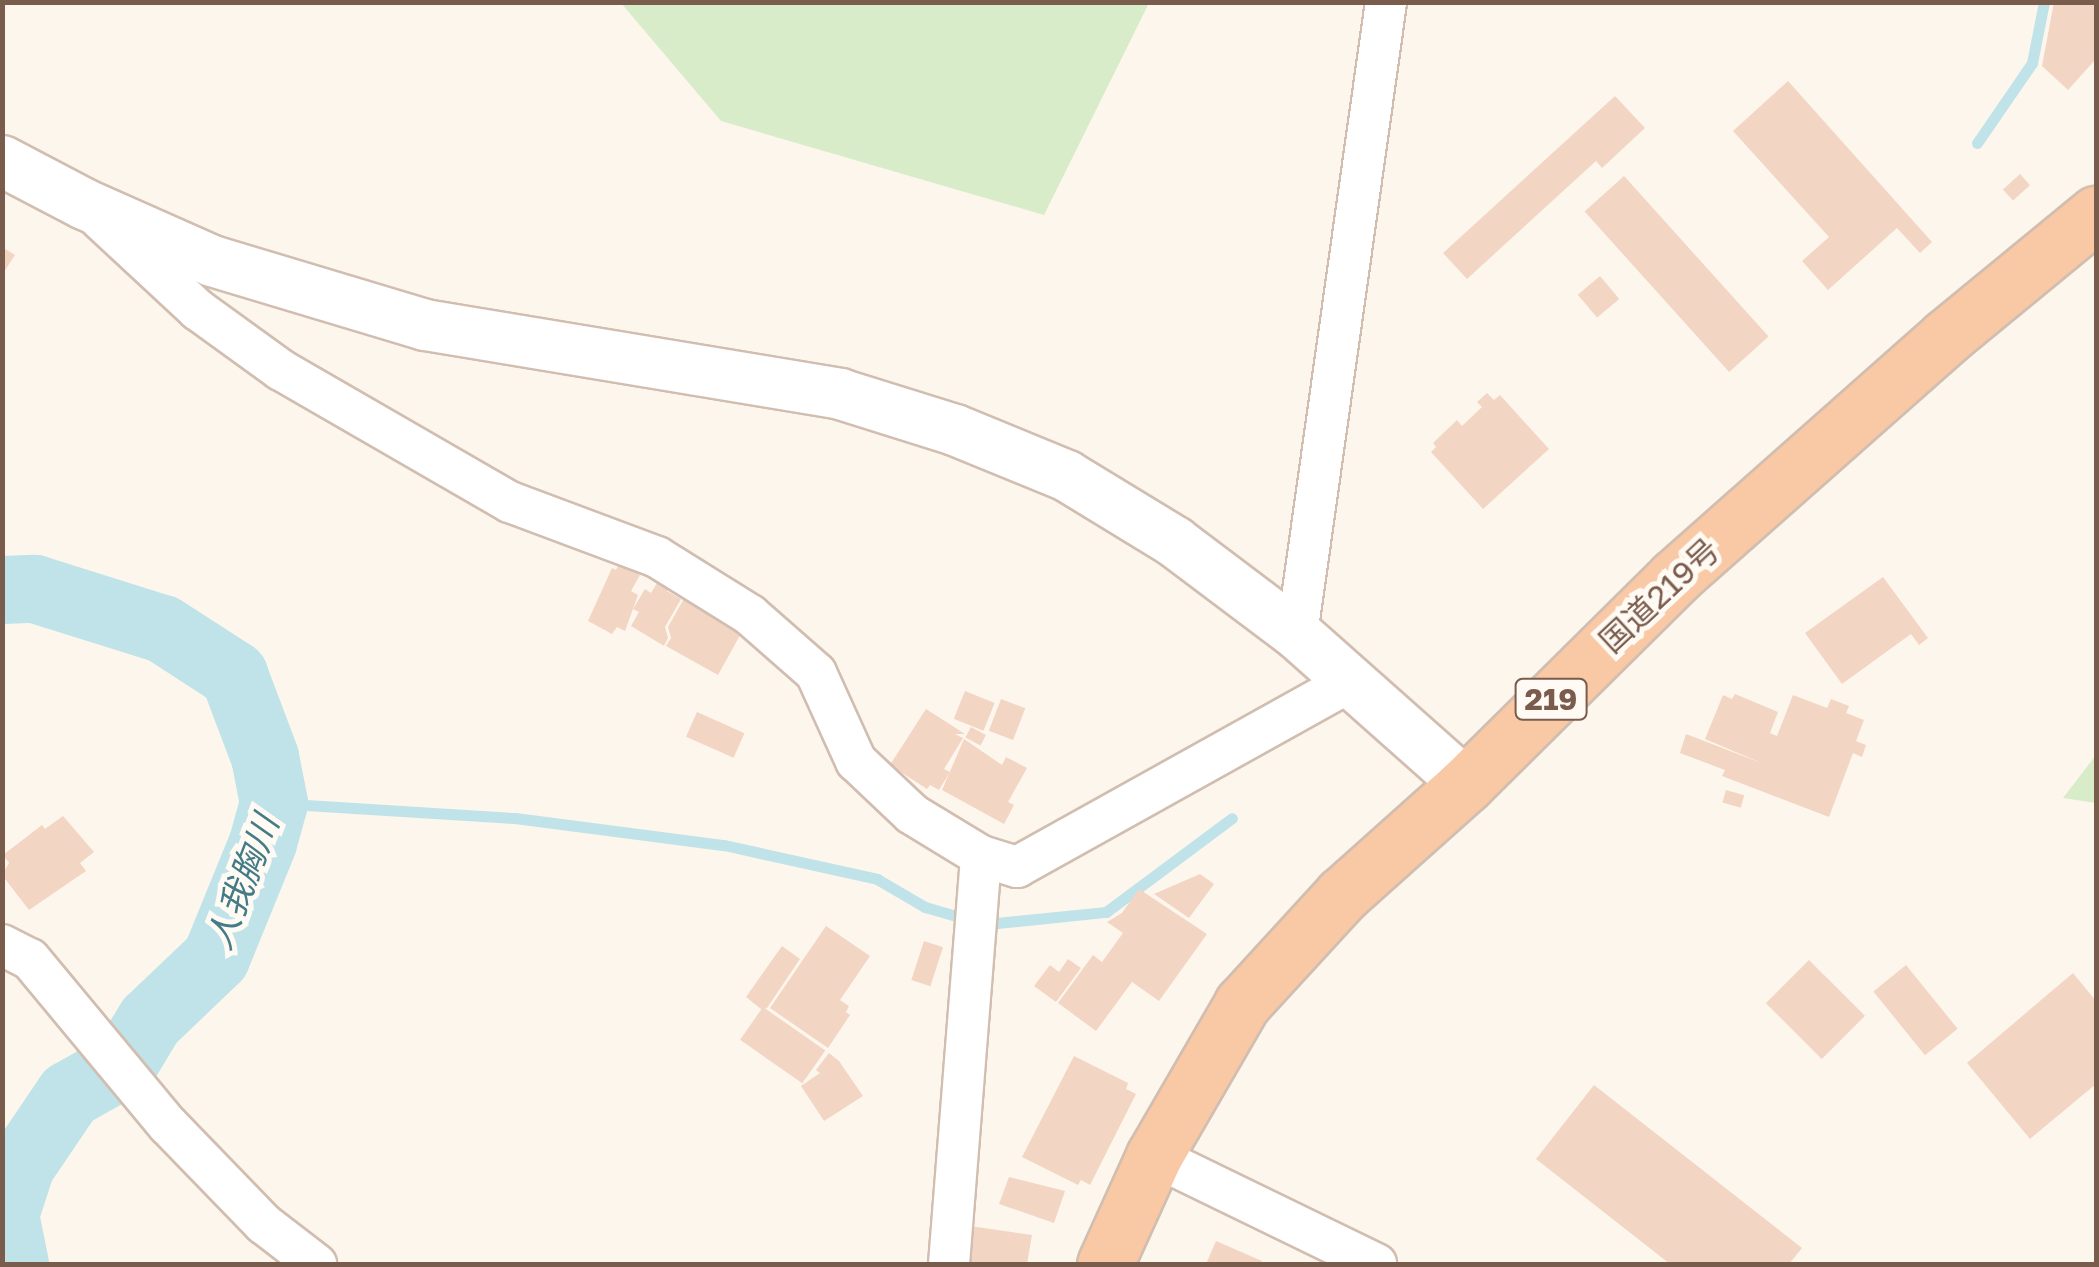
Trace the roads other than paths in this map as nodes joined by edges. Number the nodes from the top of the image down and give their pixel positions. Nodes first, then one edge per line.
1 (1386, 2) edge
2 (2, 160) edge
3 (84, 204) junction
4 (2096, 214) edge
5 (1297, 634) junction
6 (1350, 682) junction
7 (1466, 784) junction
8 (981, 856) junction
9 (2, 944) edge
10 (1154, 1156) junction
11 (316, 1264) edge
12 (949, 1264) edge
13 (1105, 1264) edge
14 (1376, 1264) edge

1 - 5 street
2 - 3 street
3 - 5 street
3 - 8 street
4 - 7 highway, 国道219号 / 219
5 - 6 street
6 - 7 street
6 - 8 street
7 - 10 highway, 国道219号 / 219
8 - 12 street
9 - 11 street
10 - 13 highway, 国道219号 / 219
10 - 14 street

